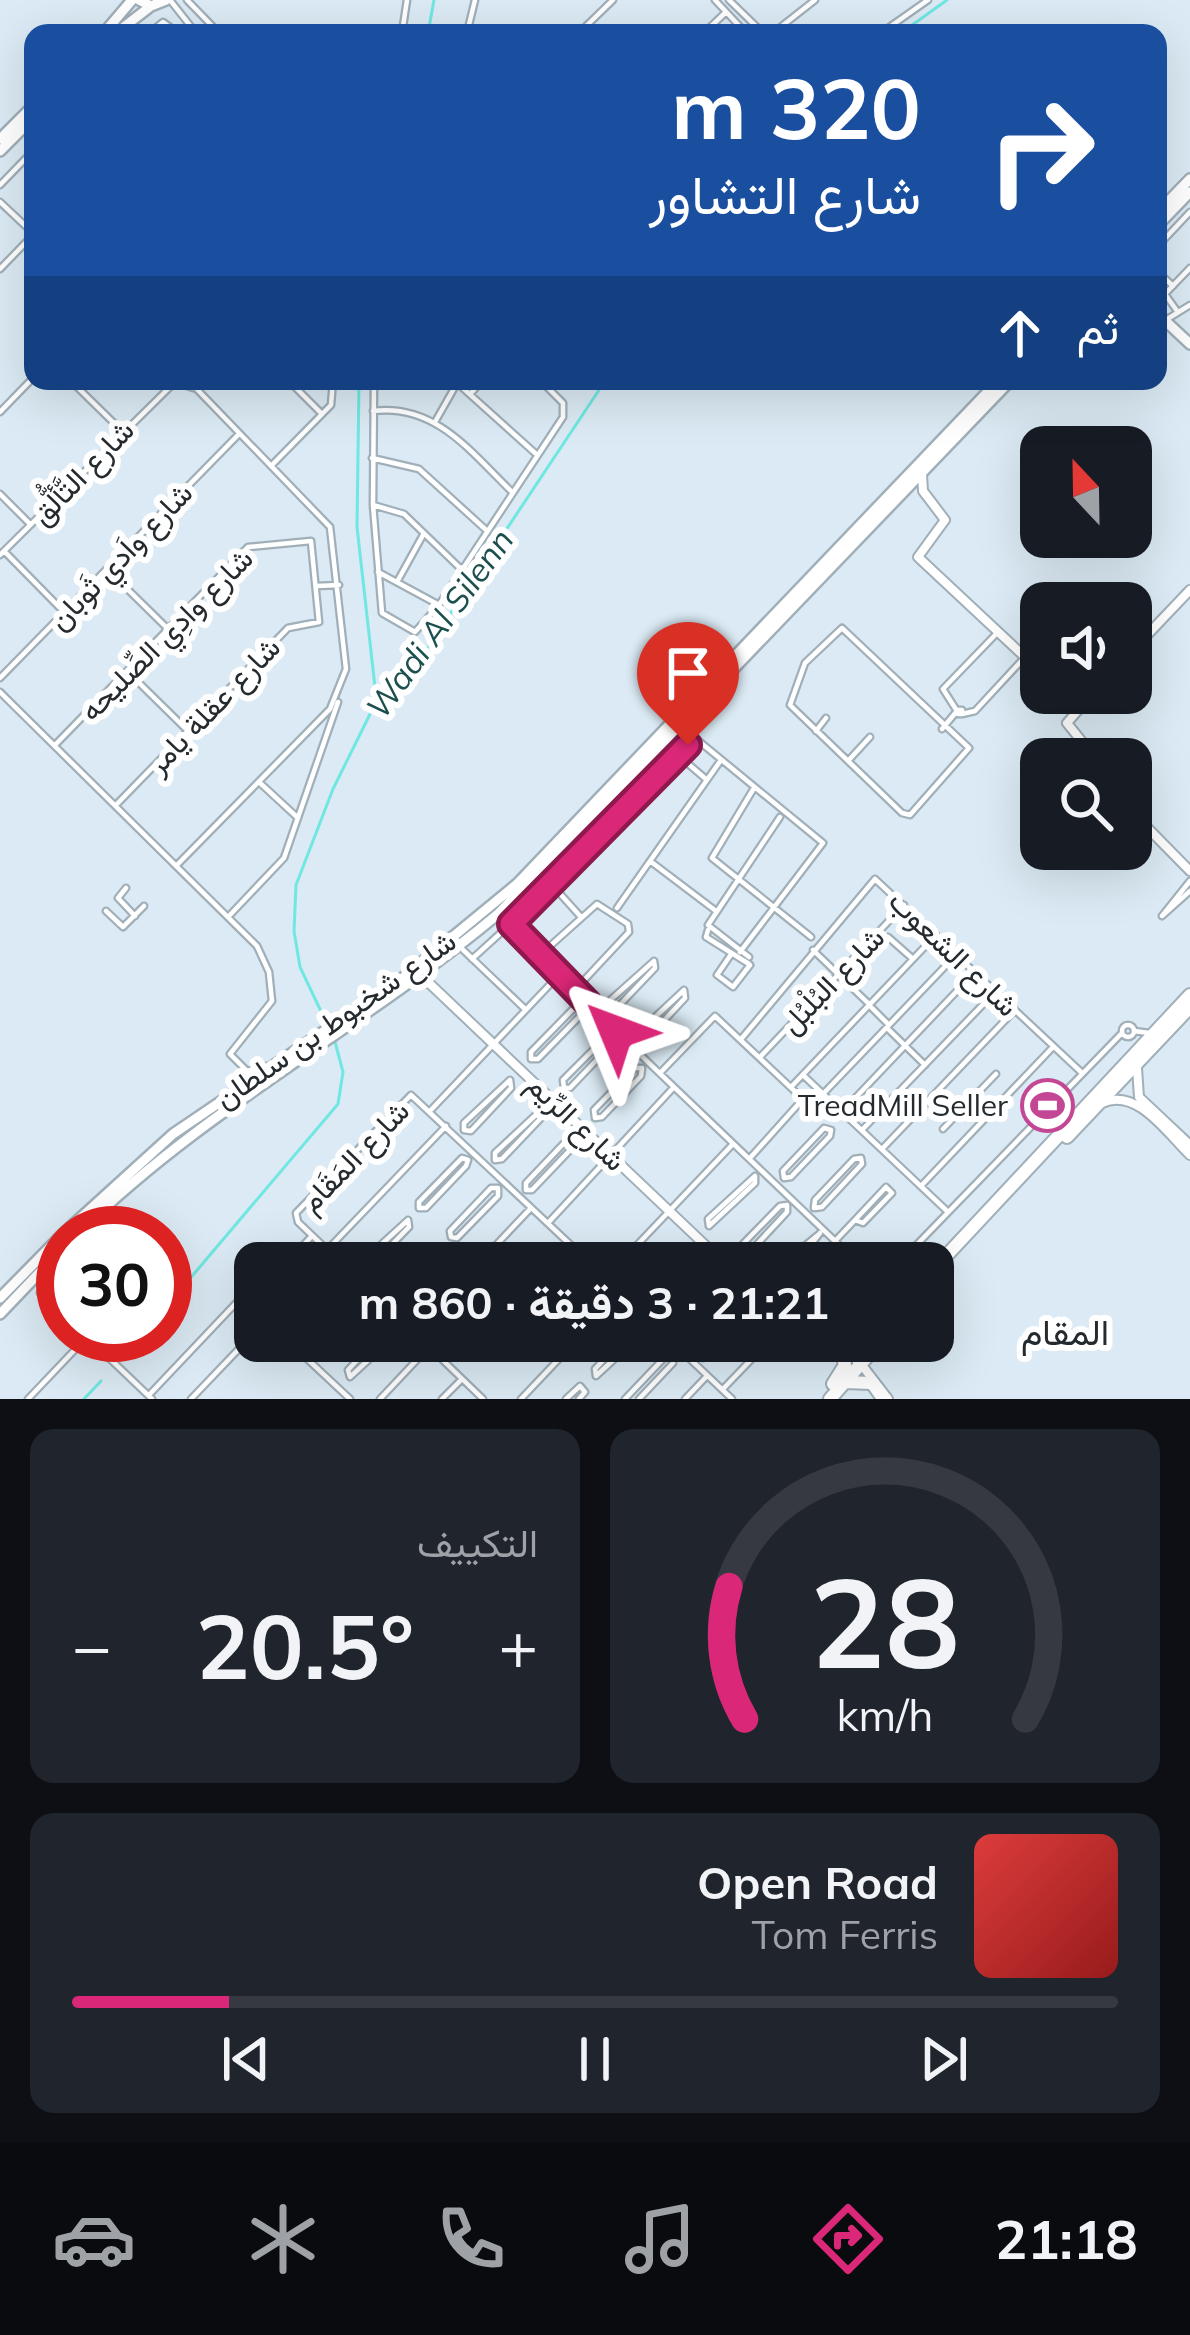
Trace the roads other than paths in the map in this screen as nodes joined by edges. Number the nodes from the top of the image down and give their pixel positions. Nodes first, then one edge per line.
1 (136, 0) edge
2 (187, 0) edge
3 (613, 0) edge
4 (715, 0) edge
5 (729, 0) edge
6 (815, 0) edge
7 (928, 0) edge
8 (161, 3) edge
9 (727, 12) junction
10 (177, 14) junction
11 (207, 22) edge
12 (113, 24) edge
13 (130, 24) edge
14 (188, 24) edge
15 (588, 24) edge
16 (714, 24) edge
17 (738, 24) edge
18 (754, 24) edge
19 (784, 24) edge
20 (894, 24) edge
21 (24, 115) edge
22 (24, 127) edge
23 (0, 140) edge
24 (0, 152) edge
25 (24, 160) edge
26 (1190, 179) edge
27 (0, 185) edge
28 (1190, 191) edge
29 (0, 202) edge
30 (1167, 203) edge
31 (1190, 212) edge
32 (1167, 215) edge
33 (24, 225) edge
34 (1167, 236) edge
35 (24, 243) edge
36 (0, 268) edge
37 (1189, 271) edge
38 (1167, 280) edge
39 (1173, 286) junction
40 (1167, 295) edge
41 (1167, 300) edge
42 (1190, 304) edge
43 (1180, 311) junction
44 (1167, 318) edge
45 (1167, 325) edge
46 (1190, 348) edge
47 (24, 387) edge
48 (80, 390) edge
49 (169, 390) edge
50 (186, 390) edge
51 (298, 390) edge
52 (333, 390) edge
53 (374, 390) edge
54 (452, 390) edge
55 (469, 390) edge
56 (550, 390) edge
57 (989, 390) edge
58 (1001, 390) edge
59 (472, 392) joint
60 (373, 411) junction
61 (0, 412) edge
62 (322, 414) junction
63 (436, 422) junction
64 (122, 431) junction
65 (239, 434) junction
66 (537, 454) junction
67 (372, 458) junction
68 (271, 466) junction
69 (922, 474) junction
70 (906, 491) junction
71 (923, 491) junction
72 (512, 492) junction
73 (0, 494) edge
74 (374, 505) junction
75 (30, 524) junction
76 (486, 530) junction
77 (424, 533) junction
78 (2, 553) edge
79 (107, 569) junction
80 (461, 569) junction
81 (378, 572) junction
82 (397, 582) junction
83 (339, 585) junction
84 (317, 586) junction
85 (1190, 590) edge
86 (439, 605) junction
87 (64, 613) junction
88 (319, 622) joint
89 (168, 629) junction
90 (1152, 630) edge
91 (998, 632) junction
92 (1020, 653) edge
93 (1020, 662) edge
94 (127, 671) junction
95 (0, 678) edge
96 (341, 691) junction
97 (0, 692) edge
98 (960, 711) junction
99 (1075, 714) edge
100 (321, 718) junction
101 (826, 718) dead end
102 (330, 725) junction
103 (682, 726) junction
104 (944, 728) junction
105 (188, 731) junction
106 (816, 731) junction
107 (870, 737) dead end
108 (1079, 738) edge
109 (55, 745) junction
110 (688, 745) dead end
111 (679, 756) junction
112 (721, 760) junction
113 (848, 761) junction
114 (707, 780) junction
115 (259, 782) junction
116 (754, 788) junction
117 (116, 805) junction
118 (299, 815) junction
119 (780, 818) dead end
120 (1152, 831) edge
121 (650, 861) junction
122 (177, 865) junction
123 (1188, 866) edge
124 (736, 878) junction
125 (1190, 881) edge
126 (553, 886) junction
127 (126, 888) dead end
128 (1190, 891) edge
129 (904, 905) junction
130 (145, 906) dead end
131 (617, 908) dead end
132 (774, 908) junction
133 (716, 910) junction
134 (106, 911) dead end
135 (135, 916) junction
136 (229, 916) junction
137 (582, 918) junction
138 (511, 924) junction
139 (936, 935) junction
140 (811, 937) dead end
141 (888, 937) dead end
142 (459, 946) junction
143 (813, 950) junction
144 (736, 952) junction
145 (540, 955) junction
146 (956, 955) junction
147 (749, 957) dead end
148 (472, 959) junction
149 (913, 959) junction
150 (432, 962) junction
151 (974, 973) junction
152 (838, 974) junction
153 (558, 976) junction
154 (429, 982) junction
155 (408, 986) junction
156 (623, 987) junction
157 (574, 991) junction
158 (995, 992) junction
159 (630, 994) junction
160 (1190, 994) edge
161 (586, 1002) junction
162 (869, 1005) junction
163 (1190, 1007) edge
164 (580, 1009) junction
165 (526, 1010) junction
166 (608, 1010) junction
167 (1014, 1011) junction
168 (1171, 1014) junction
169 (655, 1016) junction
170 (601, 1017) junction
171 (351, 1019) junction
172 (662, 1022) junction
173 (556, 1026) junction
174 (888, 1026) junction
175 (1134, 1031) junction
176 (616, 1032) junction
177 (563, 1033) junction
178 (1124, 1035) junction
179 (742, 1038) junction
180 (610, 1039) junction
181 (638, 1040) junction
182 (314, 1043) junction
183 (494, 1043) junction
184 (905, 1046) junction
185 (632, 1047) junction
186 (1053, 1047) junction
187 (761, 1055) junction
188 (587, 1056) junction
189 (1136, 1057) junction
190 (648, 1062) junction
191 (594, 1063) junction
192 (272, 1064) junction
193 (925, 1065) junction
194 (642, 1068) junction
195 (242, 1069) junction
196 (1081, 1072) junction
197 (660, 1073) junction
198 (995, 1074) dead end
199 (803, 1075) junction
200 (618, 1086) junction
201 (793, 1086) junction
202 (674, 1087) junction
203 (231, 1091) junction
204 (625, 1093) junction
205 (824, 1094) junction
206 (971, 1100) junction
207 (480, 1106) junction
208 (1096, 1107) junction
209 (430, 1111) junction
210 (992, 1111) junction
211 (842, 1112) junction
212 (487, 1113) junction
213 (446, 1126) junction
214 (943, 1129) dead end
215 (464, 1130) junction
216 (862, 1130) junction
217 (511, 1136) junction
218 (458, 1138) junction
219 (518, 1143) junction
220 (734, 1144) junction
221 (1190, 1145) edge
222 (882, 1150) junction
223 (473, 1152) junction
224 (800, 1154) junction
225 (611, 1155) junction
226 (1190, 1155) edge
227 (750, 1158) junction
228 (467, 1159) junction
229 (495, 1160) junction
230 (806, 1161) junction
231 (542, 1166) junction
232 (488, 1167) junction
233 (761, 1169) junction
234 (549, 1172) junction
235 (444, 1176) junction
236 (755, 1177) junction
237 (784, 1178) junction
238 (451, 1182) junction
239 (504, 1182) junction
240 (831, 1184) junction
241 (777, 1185) junction
242 (921, 1186) junction
243 (498, 1189) junction
244 (526, 1190) junction
245 (838, 1190) junction
246 (732, 1194) junction
247 (520, 1196) junction
248 (739, 1200) junction
249 (790, 1202) junction
250 (475, 1205) junction
251 (92, 1206) edge
252 (108, 1206) edge
253 (532, 1208) junction
254 (814, 1208) junction
255 (670, 1211) junction
256 (482, 1212) junction
257 (947, 1212) junction
258 (808, 1214) junction
259 (855, 1220) junction
260 (548, 1223) junction
261 (763, 1223) junction
262 (770, 1230) junction
263 (821, 1232) junction
264 (312, 1235) junction
265 (836, 1240) joint
266 (306, 1242) edge
267 (319, 1242) edge
268 (335, 1242) edge
269 (381, 1242) edge
270 (392, 1242) edge
271 (499, 1242) edge
272 (568, 1242) edge
273 (640, 1242) edge
274 (702, 1242) edge
275 (808, 1242) edge
276 (813, 1242) edge
277 (919, 1242) edge
278 (954, 1248) edge
279 (954, 1258) edge
280 (36, 1261) edge
281 (36, 1276) edge
282 (0, 1298) edge
283 (234, 1305) edge
284 (0, 1314) edge
285 (234, 1354) edge
286 (62, 1362) edge
287 (114, 1362) edge
288 (310, 1362) edge
289 (359, 1362) edge
290 (369, 1362) edge
291 (415, 1362) edge
292 (444, 1362) edge
293 (556, 1362) edge
294 (601, 1362) edge
295 (612, 1362) edge
296 (665, 1362) edge
297 (669, 1362) edge
298 (749, 1362) edge
299 (844, 1362) edge
300 (872, 1362) edge
301 (857, 1363) joint
302 (695, 1364) edge
303 (650, 1373) junction
304 (707, 1376) junction
305 (462, 1379) junction
306 (657, 1380) junction
307 (871, 1380) junction
308 (839, 1383) junction
309 (722, 1390) junction
310 (151, 1397) edge
311 (729, 1398) edge
312 (28, 1399) edge
313 (191, 1399) edge
314 (350, 1399) edge
315 (380, 1399) edge
316 (442, 1399) edge
317 (483, 1399) edge
318 (521, 1399) edge
319 (566, 1399) edge
320 (579, 1399) edge
321 (625, 1399) edge
322 (639, 1399) edge
323 (685, 1399) edge
324 (820, 1399) edge
325 (830, 1399) edge
326 (885, 1399) edge

1 - 8 main road
1 - 12 main road
2 - 11 street
3 - 15 street
4 - 9 street
5 - 18 street
6 - 19 street
7 - 20 street
8 - 10 street
8 - 10 street
8 - 13 main road
9 - 16 street
9 - 17 street
10 - 14 street
21 - 23 main road
22 - 24 main road
25 - 27 street
26 - 30 main road
28 - 32 main road
29 - 33 street
31 - 34 street
35 - 36 street
37 - 39 street
38 - 39 street
39 - 40 street
41 - 43 street
42 - 43 street
43 - 44 street
45 - 46 main road
47 - 61 street
48 - 64 street
49 - 64 street, شارع التَّألُّق
50 - 65 street
51 - 62 street
52 - 62 street
53 - 60 street
54 - 63 street
55 - 59 street
56 - 66 street
57 - 150 main road, شارع شخبوط بن سلطان
58 - 69 main road, شارع شخبوط بن سلطان
59 - 66 street
60 - 63 street
60 - 67 street
62 - 68 street
63 - 72 street
64 - 75 street, شارع التَّألُّق
65 - 68 street
65 - 79 street, شارع واَدي ثَوبان
66 - 72 street
67 - 74 street
67 - 76 street
68 - 83 street
69 - 70 main road, شارع شخبوط بن سلطان
69 - 71 street
70 - 71 street
70 - 103 main road, شارع شخبوط بن سلطان
71 - 91 street
72 - 76 street
73 - 75 street
74 - 77 street
74 - 81 street
75 - 78 street, شارع التَّألُّق
76 - 80 street
77 - 80 street
77 - 82 street
78 - 87 street
79 - 87 street, شارع واَدي ثَوبان
79 - 89 street
80 - 86 street
81 - 82 street
81 - 86 street
82 - 86 street
83 - 84 street
83 - 96 street
84 - 88 street, شارع وادِي الصِّليحه
84 - 89 street, شارع وادِي الصِّليحه
85 - 90 street
87 - 95 street, شارع واَدي ثَوبان
88 - 105 street, شارع عقلة يامر
89 - 94 street, شارع وادِي الصِّليحه
91 - 92 street
91 - 98 street
93 - 98 street
94 - 105 street
94 - 109 street, شارع وادِي الصِّليحه
96 - 100 street
96 - 102 street
97 - 109 street
98 - 104 street
99 - 108 street
100 - 102 street
100 - 115 street
101 - 106 street
102 - 118 street
103 - 112 street
103 - 142 main road, شارع شخبوط بن سلطان
104 - 106 street
104 - 113 street
105 - 117 street, شارع عقلة يامر
106 - 113 street
107 - 113 street
109 - 117 street
110 - 111 street
111 - 114 street
111 - 126 street
112 - 114 street
112 - 116 street
114 - 121 street
115 - 118 street
115 - 122 street
116 - 124 street
116 - 132 street
117 - 122 street
118 - 136 street
119 - 124 street
120 - 123 street
121 - 131 street
121 - 133 street
122 - 136 street
124 - 132 street
124 - 133 street
125 - 128 street
126 - 137 street
126 - 138 street
127 - 135 street
129 - 139 street, شارع الشعوب
129 - 143 street, شارع الشعوب
129 - 152 street, شارع البُلْبُل
130 - 135 street
132 - 140 street
132 - 144 street
133 - 144 street
134 - 135 street
136 - 195 street
137 - 145 street
137 - 157 street
138 - 145 street
138 - 148 street
139 - 146 street, شارع الشعوب
139 - 149 street
141 - 149 street
142 - 148 street
142 - 150 main road, شارع شخبوط بن سلطان
143 - 152 street
143 - 179 street, شارع الشعوب
144 - 144 street
144 - 147 street
145 - 153 street
146 - 151 street, شارع الشعوب
146 - 174 street
148 - 165 street
149 - 162 street
150 - 154 street
150 - 155 main road, شارع شخبوط بن سلطان
150 - 171 main road, شارع شخبوط بن سلطان
151 - 158 street, شارع الشعوب
151 - 184 street
152 - 162 street
152 - 187 street, شارع البُلْبُل
153 - 157 street
153 - 165 street
154 - 155 street
154 - 183 street, شارع الرِّيم
155 - 171 main road, شارع شخبوط بن سلطان
156 - 159 street
156 - 159 street
156 - 166 street
157 - 161 street
158 - 167 street, شارع الشعوب
158 - 193 street
159 - 166 street
160 - 168 highway
161 - 164 street
161 - 170 street
162 - 174 street
162 - 199 street
163 - 189 highway
164 - 173 street
164 - 177 street
165 - 183 street
166 - 170 street
167 - 186 street, شارع الشعوب
167 - 222 street
168 - 175 street
168 - 189 highway
169 - 172 street
169 - 172 street
169 - 181 street
170 - 176 street
171 - 182 main road, شارع شخبوط بن سلطان
172 - 181 street
173 - 177 street
173 - 177 street
174 - 184 street
174 - 205 street
175 - 178 street
175 - 178 street
176 - 180 street
176 - 185 street
178 - 189 street
178 - 196 street
179 - 187 street
179 - 197 street
180 - 188 street
180 - 191 street
181 - 185 street
182 - 192 main road, شارع شخبوط بن سلطان
182 - 252 main road, شارع شخبوط بن سلطان
183 - 209 street
183 - 225 street, شارع الرِّيم
184 - 193 street
184 - 211 street
185 - 190 street
186 - 196 street, شارع الشعوب
186 - 210 street
187 - 201 street
188 - 191 street
188 - 191 street
189 - 208 highway
189 - 221 street
189 - 278 highway
190 - 194 street
190 - 197 street
192 - 195 street
192 - 203 main road, شارع شخبوط بن سلطان
193 - 216 street
194 - 200 street
194 - 204 street
195 - 203 street
196 - 257 street
197 - 202 street
198 - 206 street
199 - 201 street
199 - 205 street
200 - 204 street
200 - 204 street
201 - 227 street
202 - 220 street
202 - 225 street
203 - 251 main road, شارع شخبوط بن سلطان
205 - 211 street
206 - 210 street
206 - 214 street
207 - 212 street
207 - 212 street
207 - 215 street
208 - 226 street
208 - 279 highway
209 - 213 street, شارع المَقَام
209 - 264 street, شارع المَقَام
210 - 242 street
211 - 216 street
212 - 215 street
213 - 218 street, شارع المَقَام
213 - 268 street
215 - 218 street
216 - 222 street
217 - 219 street
217 - 219 street
217 - 229 street
218 - 223 street, شارع المَقَام
219 - 229 street
220 - 227 street
220 - 255 street
222 - 242 street
223 - 228 street
223 - 232 street, شارع المَقَام
224 - 230 street
224 - 230 street
224 - 237 street
225 - 255 street, شارع الرِّيم
225 - 260 street
227 - 233 street
228 - 235 street
228 - 238 street
229 - 232 street
230 - 237 street
231 - 234 street
231 - 234 street
231 - 244 street
232 - 239 street, شارع المَقَام
233 - 236 street
233 - 241 street
234 - 244 street
235 - 238 street
235 - 238 street
236 - 246 street
236 - 248 street
237 - 241 street
239 - 243 street
239 - 247 street, شارع المَقَام
240 - 245 street
240 - 245 street
240 - 254 street
241 - 249 street
242 - 257 street
243 - 250 street
243 - 256 street
244 - 247 street
245 - 254 street
246 - 248 street
246 - 248 street
247 - 253 street, شارع المَقَام
249 - 258 street
249 - 261 street
249 - 262 street
250 - 256 street
250 - 256 street
253 - 260 street, شارع المَقَام
253 - 271 street
254 - 258 street
255 - 273 street
255 - 274 street, شارع الرِّيم
257 - 277 street
258 - 263 street
259 - 259 street
259 - 265 street
260 - 272 street, شارع المَقَام
261 - 262 street
261 - 262 street
263 - 265 street
263 - 275 street
263 - 276 street
264 - 266 street
264 - 267 street, شارع المَقَام
269 - 270 street
280 - 282 main road, شارع شخبوط بن سلطان
281 - 284 main road
283 - 310 street
285 - 313 street
286 - 312 street
287 - 310 street
288 - 314 street
289 - 290 street
291 - 315 street
292 - 305 street
293 - 318 street
294 - 295 street
296 - 303 street
297 - 306 street
298 - 309 street
299 - 308 highway
300 - 307 highway
301 - 307 street
301 - 308 highway
302 - 304 street
303 - 306 street
303 - 321 street
304 - 309 street
304 - 323 street
305 - 316 street
305 - 317 street
306 - 322 street
307 - 308 highway
307 - 326 street
308 - 324 highway
308 - 325 highway
309 - 311 street
319 - 320 street

